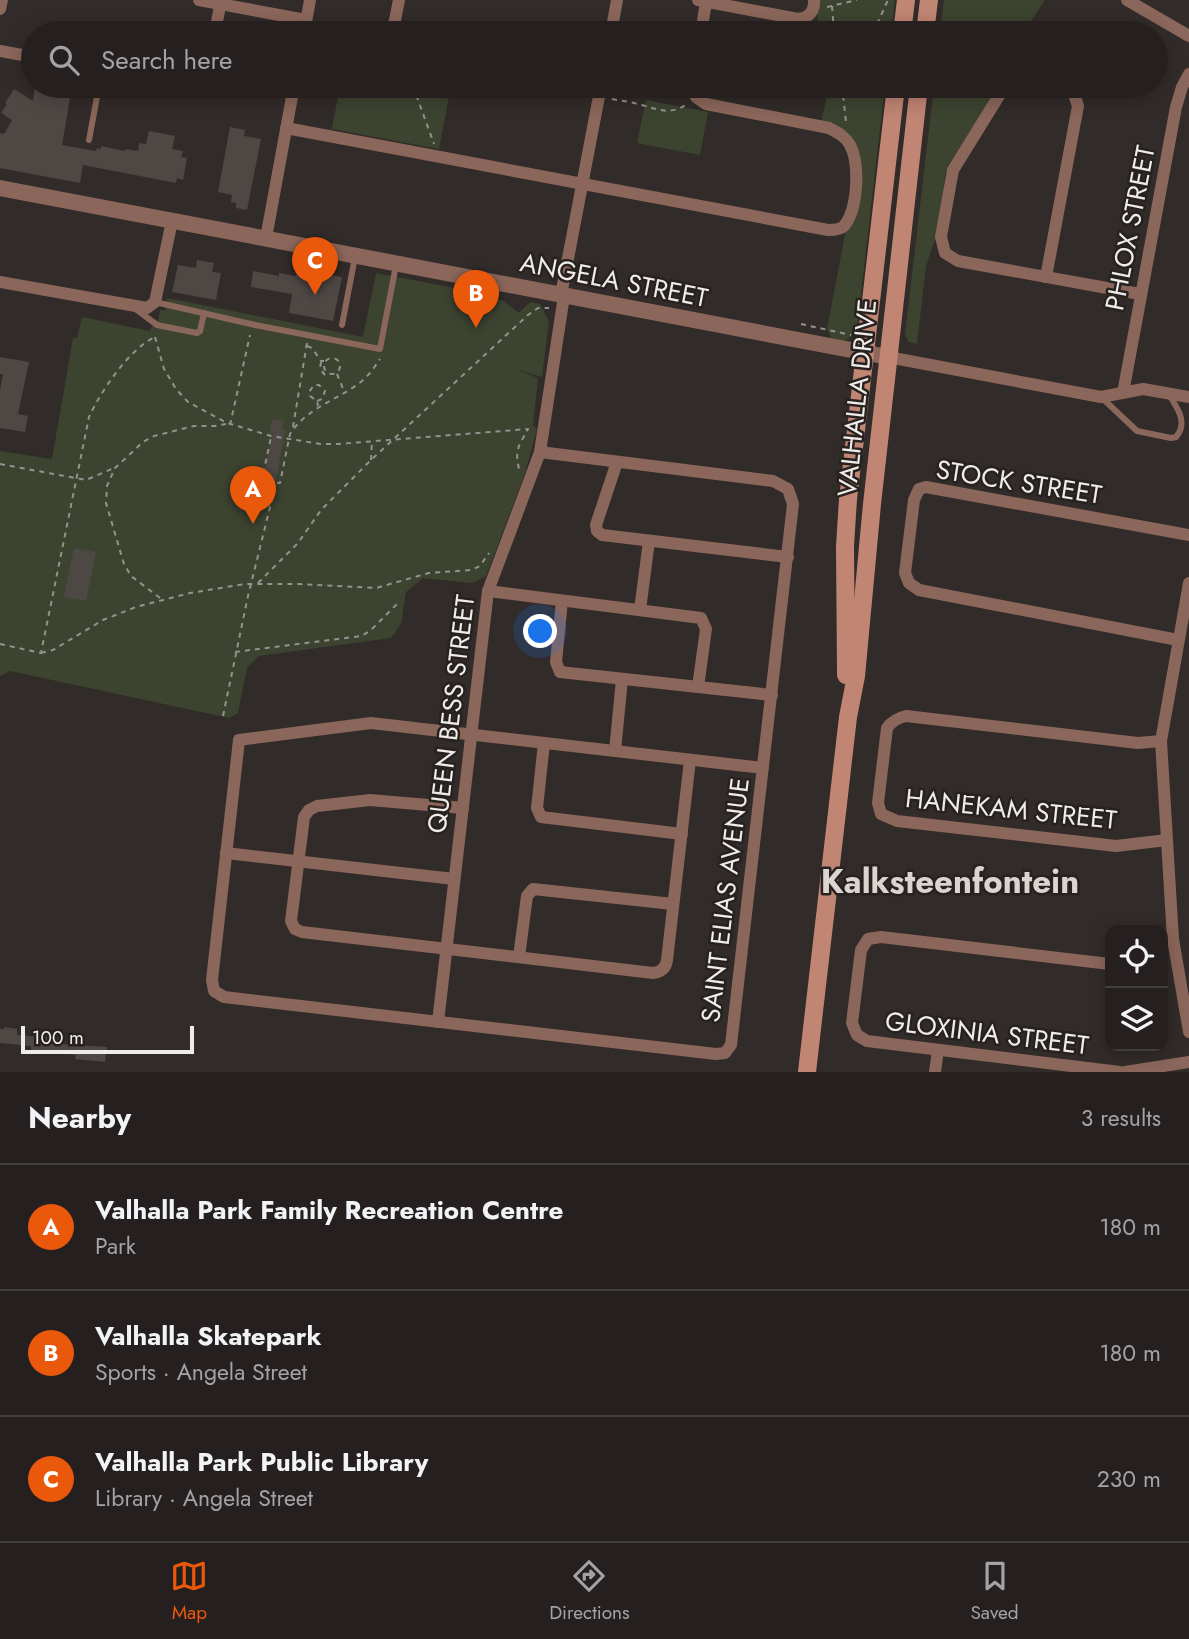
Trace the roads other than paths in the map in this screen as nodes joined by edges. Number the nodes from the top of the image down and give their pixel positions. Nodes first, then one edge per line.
1 (2, 0) edge
2 (199, 0) edge
3 (310, 0) edge
4 (399, 0) edge
5 (617, 0) edge
6 (906, 0) edge
7 (929, 0) edge
8 (1127, 0) edge
9 (702, 1) edge
10 (220, 2) edge
11 (0, 9) edge
12 (812, 9) edge
13 (217, 21) edge
14 (285, 21) edge
15 (306, 21) edge
16 (395, 21) edge
17 (613, 21) edge
18 (701, 21) edge
19 (903, 21) edge
20 (926, 21) edge
21 (1163, 21) edge
22 (1168, 24) edge
23 (1189, 36) edge
24 (0, 51) edge
25 (21, 55) edge
26 (1189, 74) edge
27 (97, 98) edge
28 (292, 98) edge
29 (599, 98) edge
30 (700, 98) edge
31 (895, 98) edge
32 (918, 98) edge
33 (998, 98) edge
34 (1075, 98) edge
35 (286, 128) junction
36 (89, 140) dead end
37 (582, 184) junction
38 (0, 188) edge
39 (172, 221) junction
40 (266, 238) junction
41 (355, 256) junction
42 (397, 264) junction
43 (1046, 277) junction
44 (0, 282) edge
45 (1140, 294) junction
46 (559, 299) junction
47 (155, 302) junction
48 (132, 307) junction
49 (204, 313) junction
50 (342, 326) dead end
51 (866, 353) junction
52 (888, 357) junction
53 (1124, 393) junction
54 (1168, 394) junction
55 (1101, 397) junction
56 (1189, 397) edge
57 (540, 452) junction
58 (617, 461) junction
59 (1189, 535) edge
60 (649, 541) junction
61 (788, 557) junction
62 (1189, 583) edge
63 (488, 591) junction
64 (562, 601) junction
65 (640, 610) junction
66 (1178, 639) junction
67 (622, 679) junction
68 (698, 687) junction
69 (772, 695) junction
70 (848, 717) junction
71 (471, 735) junction
72 (1161, 741) junction
73 (544, 743) junction
74 (615, 751) junction
75 (690, 760) junction
76 (763, 768) junction
77 (463, 808) junction
78 (682, 834) junction
79 (1167, 840) junction
80 (226, 853) junction
81 (298, 861) junction
82 (454, 879) junction
83 (673, 904) junction
84 (446, 949) junction
85 (519, 957) junction
86 (1169, 959) edge
87 (1105, 963) edge
88 (438, 1022) junction
89 (1189, 1032) edge
90 (938, 1050) junction
91 (1189, 1062) edge
92 (807, 1072) edge
93 (935, 1072) edge
94 (1122, 1072) edge

1 - 11 street
2 - 10 street
3 - 15 street
4 - 16 street
5 - 17 street
6 - 19 main road
7 - 20 main road
8 - 21 street
9 - 12 street
9 - 18 street
10 - 13 street
10 - 14 street
22 - 23 street
24 - 25 street
26 - 45 street, PHLOX STREET
27 - 36 lane
28 - 35 street
29 - 37 street, QUEEN BESS STREET
30 - 37 street
31 - 51 main road, VALHALLA DRIVE
32 - 52 main road, VALHALLA DRIVE
33 - 43 street
34 - 43 street
35 - 37 street
35 - 40 street
37 - 46 street, QUEEN BESS STREET
38 - 39 street, ANGELA STREET
39 - 40 street, ANGELA STREET
39 - 47 street
40 - 41 street, ANGELA STREET
41 - 42 street, ANGELA STREET
41 - 50 lane
42 - 46 street, ANGELA STREET
42 - 49 lane
43 - 45 street
44 - 48 street
45 - 53 street, PHLOX STREET
46 - 51 street, ANGELA STREET
46 - 57 street, QUEEN BESS STREET
47 - 48 street
47 - 49 lane
48 - 49 lane
51 - 52 street, ANGELA STREET
51 - 70 main road, VALHALLA DRIVE
52 - 55 street
52 - 70 main road, VALHALLA DRIVE
53 - 54 street
53 - 55 street
54 - 55 lane
54 - 56 street
57 - 58 street, SAINT ELIAS AVENUE
57 - 63 street, QUEEN BESS STREET
58 - 60 street
58 - 61 street, SAINT ELIAS AVENUE
59 - 66 street, STOCK STREET
60 - 61 street
60 - 65 street
61 - 69 street, SAINT ELIAS AVENUE
62 - 66 street
63 - 64 street
63 - 71 street, QUEEN BESS STREET
64 - 65 street
64 - 67 street
65 - 68 street
66 - 72 street
67 - 68 street
67 - 74 street
68 - 69 street
69 - 76 street, SAINT ELIAS AVENUE
70 - 92 main road, VALHALLA DRIVE
71 - 73 street
71 - 77 street, QUEEN BESS STREET
71 - 80 street, SAINT ELIAS AVENUE
72 - 79 street
72 - 79 street, HANEKAM STREET
73 - 74 street
73 - 78 street
74 - 75 street
75 - 76 street
75 - 78 street
76 - 88 street, SAINT ELIAS AVENUE
77 - 81 street
77 - 82 street, QUEEN BESS STREET
78 - 83 street
79 - 86 street
80 - 81 street
80 - 88 street, SAINT ELIAS AVENUE
81 - 82 street
81 - 84 street
82 - 84 street, QUEEN BESS STREET
83 - 85 street
83 - 85 street
84 - 85 street
84 - 88 street, QUEEN BESS STREET
86 - 89 street
87 - 90 street, GLOXINIA STREET
90 - 93 street
90 - 94 street, GLOXINIA STREET
91 - 94 street, GLOXINIA STREET

